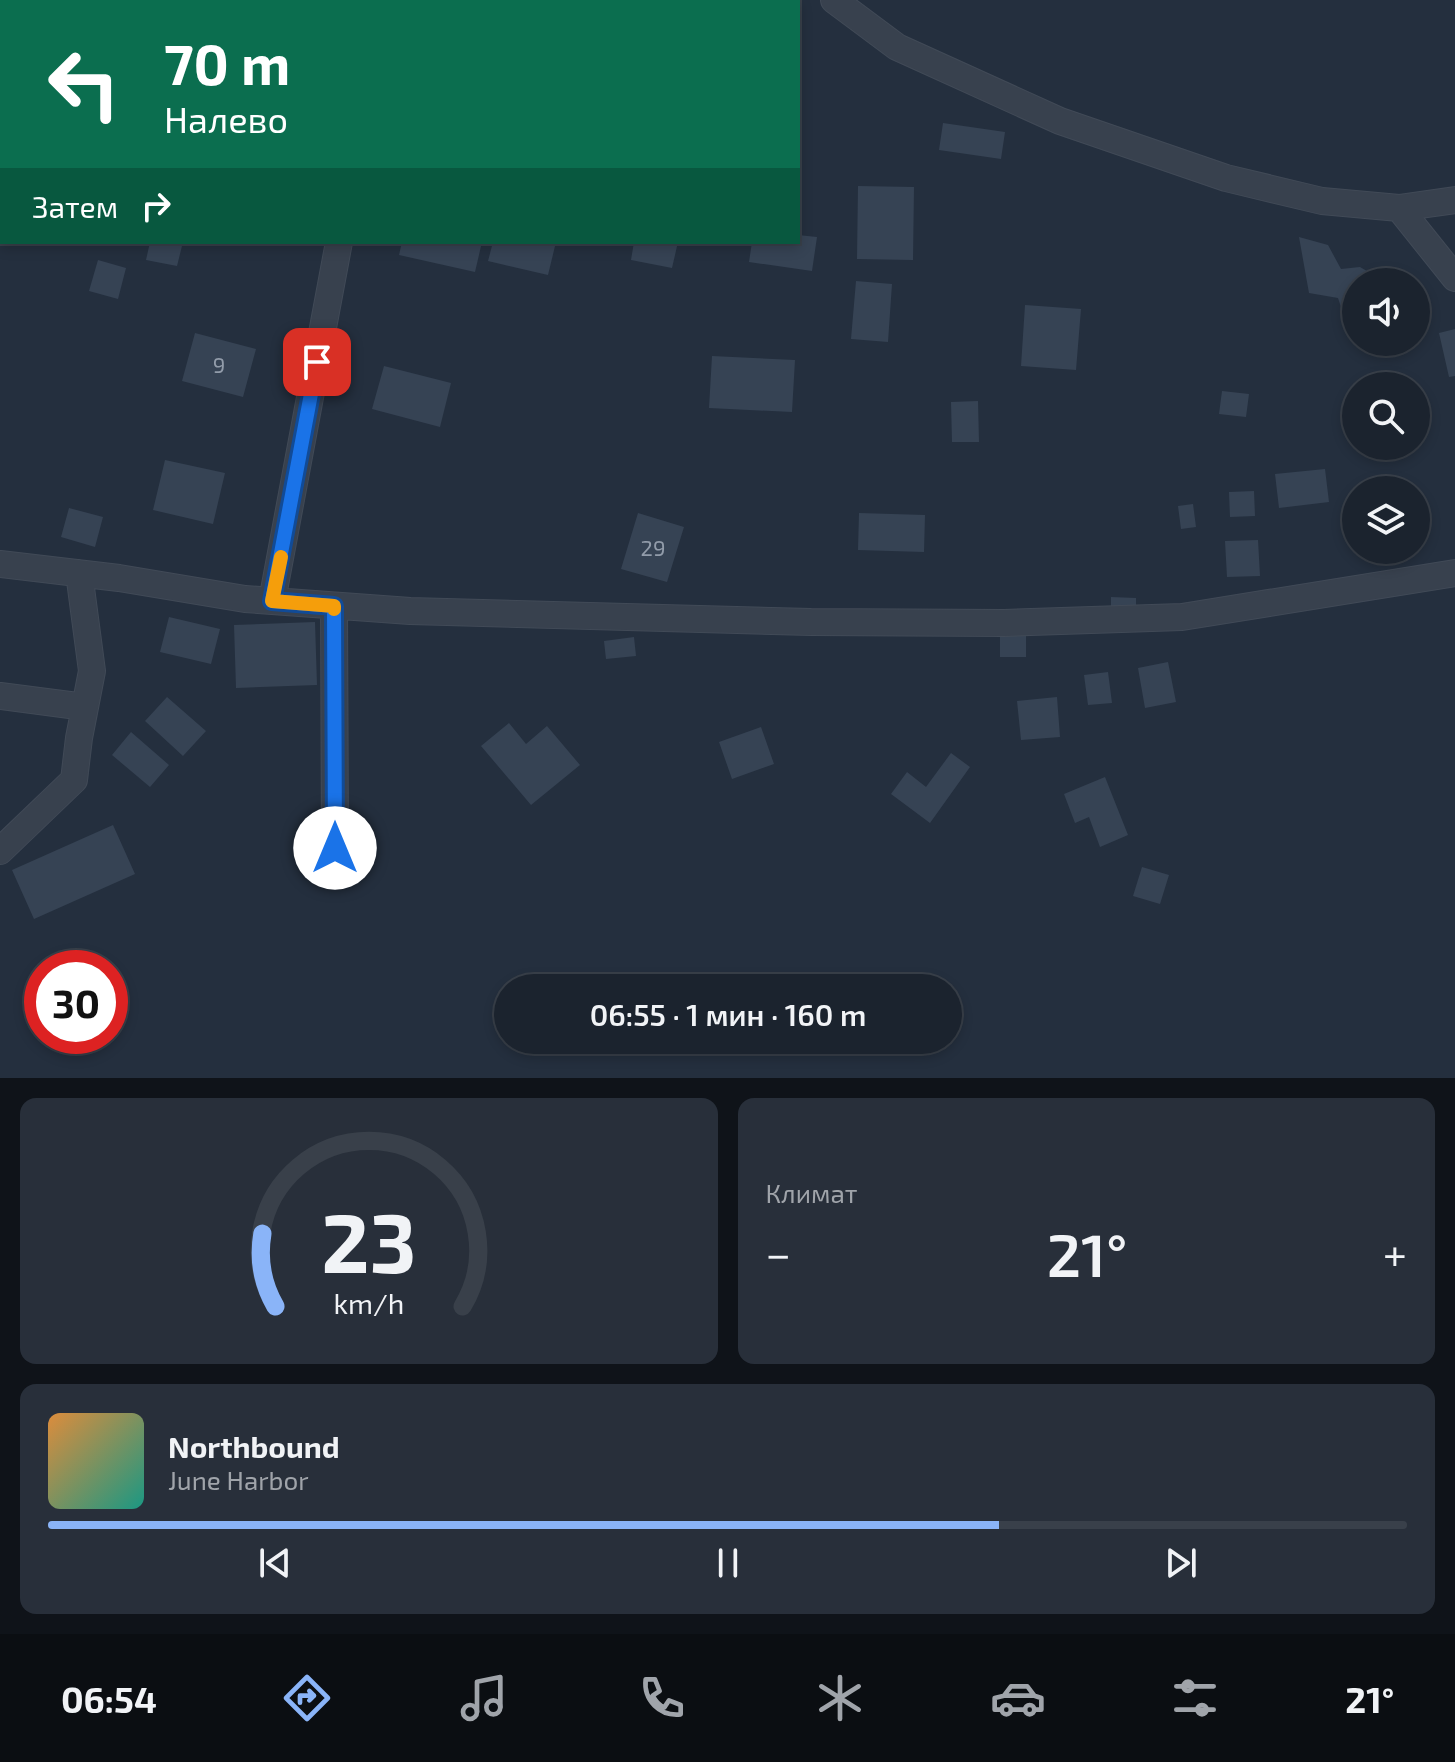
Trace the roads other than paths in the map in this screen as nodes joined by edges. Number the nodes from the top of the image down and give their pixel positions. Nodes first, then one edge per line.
1 (834, 0) edge
2 (1455, 200) edge
3 (1399, 208) junction
4 (339, 244) edge
5 (1455, 278) edge
6 (0, 564) edge
7 (79, 573) junction
8 (1455, 573) edge
9 (272, 601) junction
10 (334, 606) junction
11 (0, 696) edge
12 (85, 707) junction
13 (335, 848) dead end
14 (0, 851) edge

1 - 3 street
2 - 3 street
3 - 5 street
4 - 9 street
6 - 7 street
7 - 9 street
7 - 12 street
8 - 10 street
9 - 10 street
10 - 13 street
11 - 12 street
12 - 14 street

